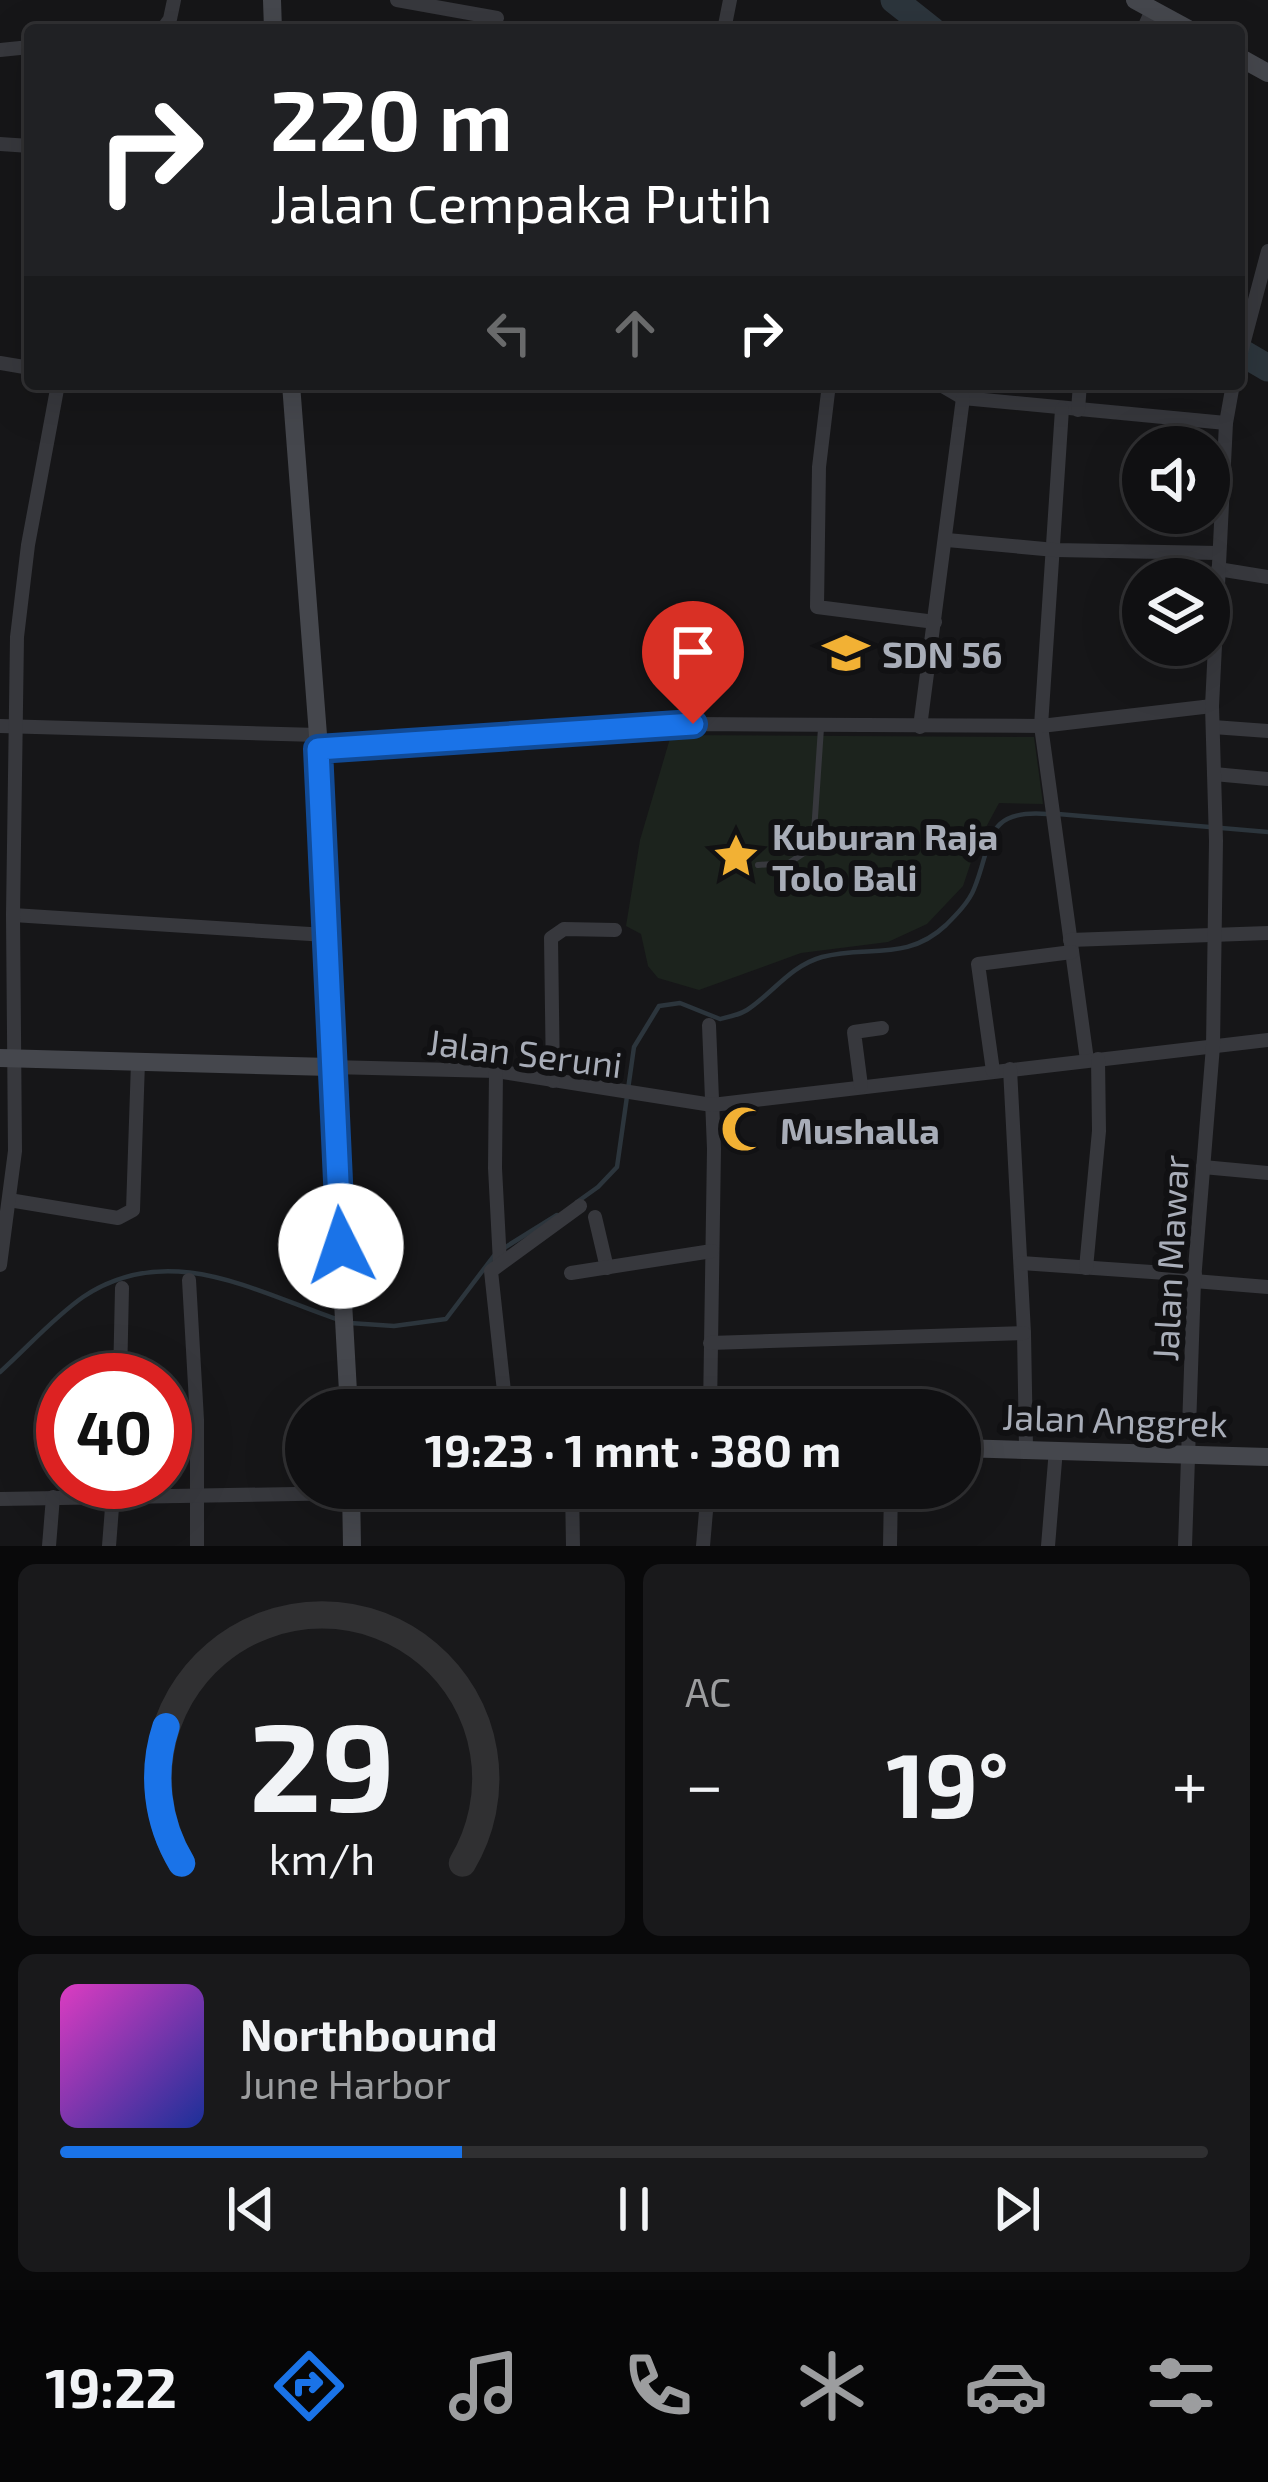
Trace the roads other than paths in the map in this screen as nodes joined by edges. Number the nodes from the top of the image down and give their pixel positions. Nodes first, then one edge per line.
1 (401, 0) edge
2 (1143, 5) edge
3 (497, 18) dead end
4 (1179, 24) edge
5 (1267, 258) edge
6 (1245, 339) edge
7 (57, 390) edge
8 (291, 390) edge
9 (829, 390) edge
10 (949, 390) edge
11 (1078, 390) edge
12 (1232, 390) edge
13 (963, 398) junction
14 (1070, 410) junction
15 (1226, 422) junction
16 (947, 540) junction
17 (1055, 550) junction
18 (1174, 558) edge
19 (1219, 558) edge
20 (1230, 565) edge
21 (1268, 577) edge
22 (935, 622) junction
23 (1214, 666) edge
24 (1212, 706) junction
25 (821, 724) junction
26 (7, 726) edge
27 (1041, 726) junction
28 (920, 727) junction
29 (1213, 727) junction
30 (1268, 730) edge
31 (318, 742) junction
32 (1214, 774) junction
33 (1268, 779) edge
34 (758, 865) dead end
35 (13, 915) junction
36 (615, 930) dead end
37 (1268, 932) edge
38 (326, 934) junction
39 (1216, 934) junction
40 (1071, 946) junction
41 (709, 1025) dead end
42 (882, 1028) dead end
43 (1268, 1040) edge
44 (1213, 1046) junction
45 (6, 1058) edge
46 (1092, 1059) junction
47 (138, 1062) junction
48 (330, 1067) junction
49 (1010, 1069) junction
50 (496, 1071) junction
51 (993, 1071) junction
52 (554, 1082) junction
53 (861, 1087) junction
54 (712, 1105) junction
55 (1203, 1166) junction
56 (1268, 1173) edge
57 (9, 1201) junction
58 (580, 1206) dead end
59 (595, 1217) dead end
60 (712, 1251) junction
61 (500, 1263) junction
62 (1021, 1263) junction
63 (0, 1265) edge
64 (607, 1268) junction
65 (1086, 1268) junction
66 (571, 1273) dead end
67 (1195, 1279) junction
68 (190, 1280) dead end
69 (1268, 1287) edge
70 (122, 1288) dead end
71 (1024, 1334) junction
72 (710, 1343) junction
73 (121, 1353) edge
74 (348, 1389) edge
75 (504, 1389) edge
76 (710, 1389) edge
77 (1026, 1447) junction
78 (981, 1448) edge
79 (1056, 1448) junction
80 (1191, 1454) junction
81 (1268, 1457) edge
82 (285, 1492) edge
83 (192, 1494) edge
84 (196, 1494) junction
85 (36, 1498) edge
86 (0, 1499) edge
87 (52, 1509) edge
88 (113, 1509) edge
89 (351, 1509) edge
90 (572, 1509) edge
91 (706, 1509) edge
92 (891, 1509) edge
93 (49, 1546) edge
94 (110, 1546) edge
95 (197, 1546) edge
96 (352, 1546) edge
97 (573, 1546) edge
98 (703, 1546) edge
99 (890, 1546) edge
100 (1048, 1546) edge
101 (1185, 1546) edge

1 - 3 street
2 - 4 street
5 - 6 street
7 - 26 street
8 - 31 street
9 - 22 street
10 - 13 street
11 - 14 street
12 - 15 street, Jalan Mawar
13 - 14 street
13 - 16 street
14 - 15 street
14 - 17 street
15 - 19 street, Jalan Mawar
16 - 17 street
16 - 22 street
17 - 18 street
17 - 27 street
20 - 21 street
22 - 28 street
23 - 24 street, Jalan Mawar
24 - 27 street
24 - 29 street, Jalan Mawar
25 - 28 street
25 - 31 street
25 - 34 lane
26 - 31 street
26 - 35 street
27 - 28 street
27 - 40 street
29 - 30 street
29 - 32 street, Jalan Mawar
31 - 38 street
32 - 33 street
32 - 39 street, Jalan Mawar
35 - 38 street
35 - 45 street
36 - 52 street
37 - 39 street
38 - 48 street
39 - 40 street
39 - 44 street, Jalan Mawar
40 - 46 street
40 - 51 street
41 - 54 street
42 - 53 street
43 - 44 street, Jalan Seruni
44 - 46 street, Jalan Seruni
44 - 55 street, Jalan Mawar
45 - 47 street
45 - 57 street
46 - 49 street, Jalan Seruni
46 - 65 street
47 - 48 street
47 - 57 street
48 - 50 street, Jalan Seruni
48 - 74 street
49 - 51 street, Jalan Seruni
49 - 62 street
50 - 52 street, Jalan Seruni
50 - 61 street
51 - 53 street, Jalan Seruni
52 - 54 street, Jalan Seruni
53 - 54 street, Jalan Seruni
54 - 60 street
55 - 56 street
55 - 67 street, Jalan Mawar
57 - 63 street
58 - 61 street
59 - 64 street
60 - 64 street
60 - 72 street
61 - 75 street
62 - 65 street
62 - 71 street
64 - 66 street
65 - 67 street
67 - 69 street
67 - 80 street, Jalan Mawar
68 - 84 street
70 - 73 street
71 - 72 street
71 - 77 street
72 - 76 street
77 - 78 street, Jalan Anggrek
77 - 79 street, Jalan Anggrek
79 - 80 street, Jalan Anggrek
79 - 100 street
80 - 81 street, Jalan Anggrek
80 - 101 street, Jalan Mawar
82 - 84 street
83 - 84 street
84 - 95 street
85 - 86 street
87 - 93 street
88 - 94 street
89 - 96 street
90 - 97 street
91 - 98 street
92 - 99 street

